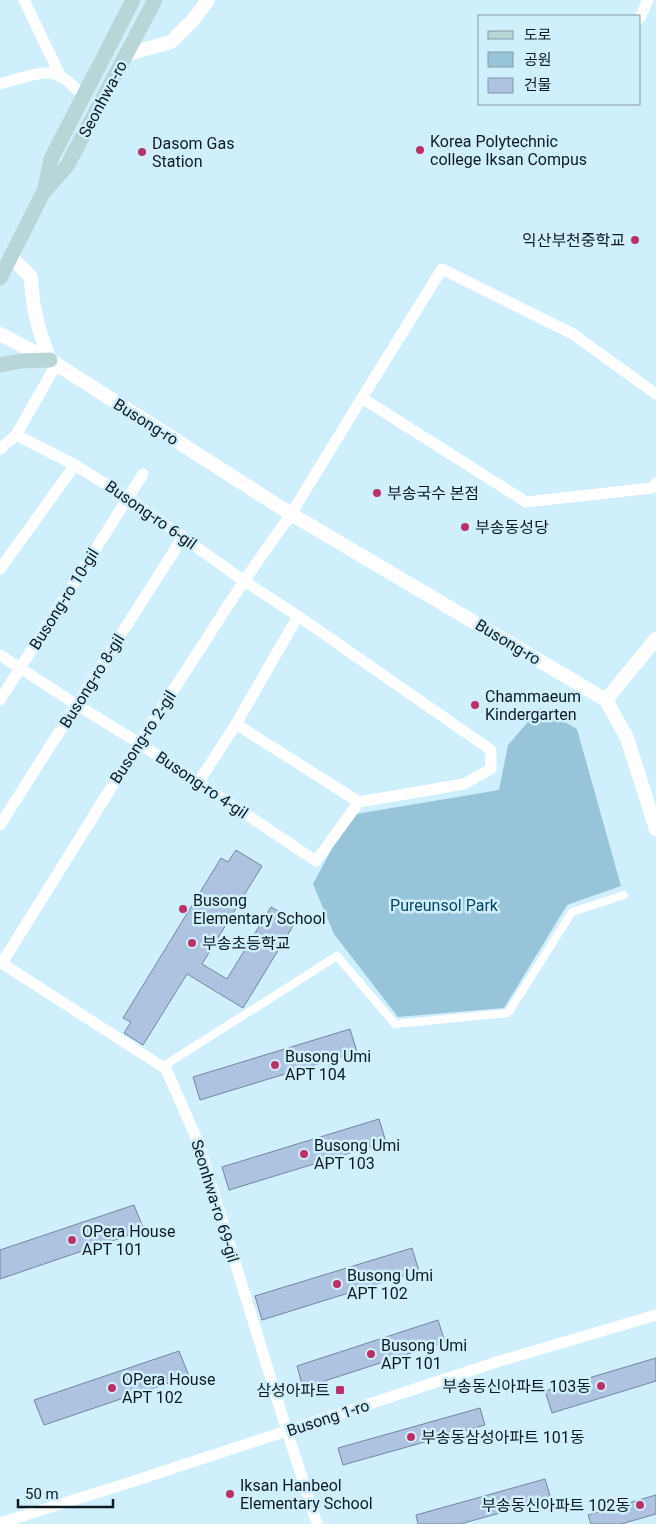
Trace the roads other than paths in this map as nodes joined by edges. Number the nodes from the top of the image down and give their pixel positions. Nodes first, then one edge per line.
1 (24, 0) edge
2 (133, 0) edge
3 (155, 0) edge
4 (208, 0) edge
5 (648, 0) edge
6 (641, 16) edge
7 (127, 54) junction
8 (61, 77) junction
9 (0, 84) edge
10 (83, 96) junction
11 (43, 194) junction
12 (6, 261) edge
13 (0, 278) edge
14 (0, 334) edge
15 (53, 363) junction
16 (0, 365) edge
17 (656, 394) edge
18 (362, 398) junction
19 (16, 435) junction
20 (0, 450) edge
21 (75, 465) junction
22 (143, 474) dead end
23 (656, 483) edge
24 (128, 498) junction
25 (291, 514) junction
26 (183, 537) junction
27 (0, 569) edge
28 (244, 581) junction
29 (298, 616) junction
30 (656, 639) edge
31 (0, 655) edge
32 (20, 668) junction
33 (0, 700) edge
34 (606, 700) junction
35 (77, 705) junction
36 (236, 724) junction
37 (139, 743) junction
38 (198, 782) junction
39 (359, 802) junction
40 (0, 825) edge
41 (656, 829) edge
42 (624, 895) dead end
43 (1, 963) edge
44 (162, 1066) junction
45 (656, 1315) edge
46 (287, 1431) junction
47 (0, 1522) edge
48 (317, 1524) edge

1 - 8 street
2 - 10 main road, Seonhwa-ro
3 - 7 main road, Seonhwa-ro
4 - 7 street
5 - 6 street
7 - 11 main road, Seonhwa-ro
8 - 9 street
8 - 10 street
10 - 11 main road, Seonhwa-ro
11 - 12 main road, Seonhwa-ro
12 - 13 main road, Seonhwa-ro
12 - 15 street
14 - 15 street, Busong-ro
15 - 16 main road
15 - 19 street
15 - 25 street, Busong-ro
17 - 18 street
18 - 23 street
18 - 25 street
19 - 20 street
19 - 21 street, Busong-ro 6-gil
21 - 24 street, Busong-ro 6-gil
21 - 27 street
22 - 24 street, Busong-ro 10-gil
24 - 26 street, Busong-ro 6-gil
24 - 32 street, Busong-ro 10-gil
25 - 28 street, Busong-ro 2-gil
25 - 34 street, Busong-ro
26 - 28 street, Busong-ro 6-gil
26 - 35 street, Busong-ro 8-gil
28 - 29 street, Busong-ro 6-gil
28 - 37 street, Busong-ro 2-gil
29 - 36 street
29 - 39 street, Busong-ro 6-gil
30 - 34 street
31 - 32 street, Busong-ro 4-gil
32 - 33 street, Busong-ro 10-gil
32 - 35 street, Busong-ro 4-gil
34 - 41 street
35 - 37 street, Busong-ro 4-gil
35 - 40 street, Busong-ro 8-gil
36 - 38 street
36 - 39 street
37 - 38 street, Busong-ro 4-gil
37 - 43 street, Busong-ro 2-gil
38 - 39 street, Busong-ro 4-gil
42 - 44 street
43 - 44 street, Seonhwa-ro 69-gil
44 - 46 street, Seonhwa-ro 69-gil
45 - 46 street, Busong 1-ro
46 - 47 street, Busong 1-ro
46 - 48 street, Seonhwa-ro 69-gil

